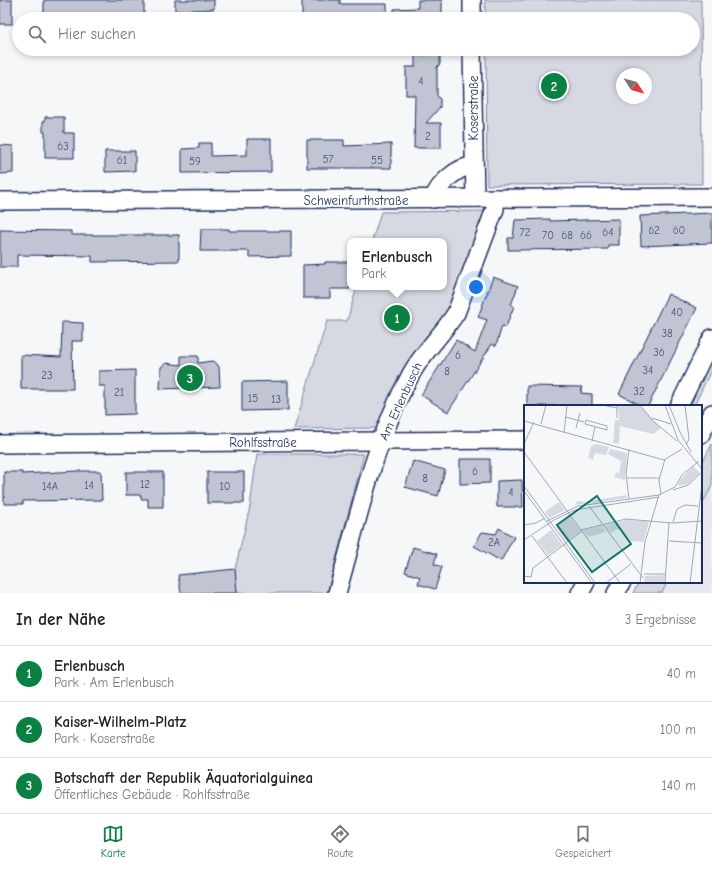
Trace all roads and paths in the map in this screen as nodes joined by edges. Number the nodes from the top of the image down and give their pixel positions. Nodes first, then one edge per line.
1 (472, 0) edge
2 (472, 12) edge
3 (472, 56) edge
4 (473, 166) junction
5 (712, 197) edge
6 (475, 198) junction
7 (495, 198) junction
8 (433, 199) junction
9 (0, 202) edge
10 (712, 338) edge
11 (679, 405) edge
12 (712, 413) edge
13 (702, 432) edge
14 (524, 440) edge
15 (381, 442) junction
16 (0, 444) edge
17 (585, 583) edge
18 (621, 583) edge
19 (337, 593) edge
20 (580, 593) edge
21 (616, 593) edge

1 - 2 street
3 - 4 street, Koserstraße
4 - 6 street, Koserstraße
4 - 8 street
5 - 7 street, Schweinfurthstraße
6 - 7 street, Schweinfurthstraße
6 - 8 street, Schweinfurthstraße
7 - 15 street, Am Erlenbusch
8 - 9 street, Schweinfurthstraße
10 - 11 street
12 - 13 street
14 - 15 street, Rohlfsstraße
15 - 16 street, Rohlfsstraße
15 - 19 street, Am Erlenbusch
17 - 20 street
18 - 21 street

